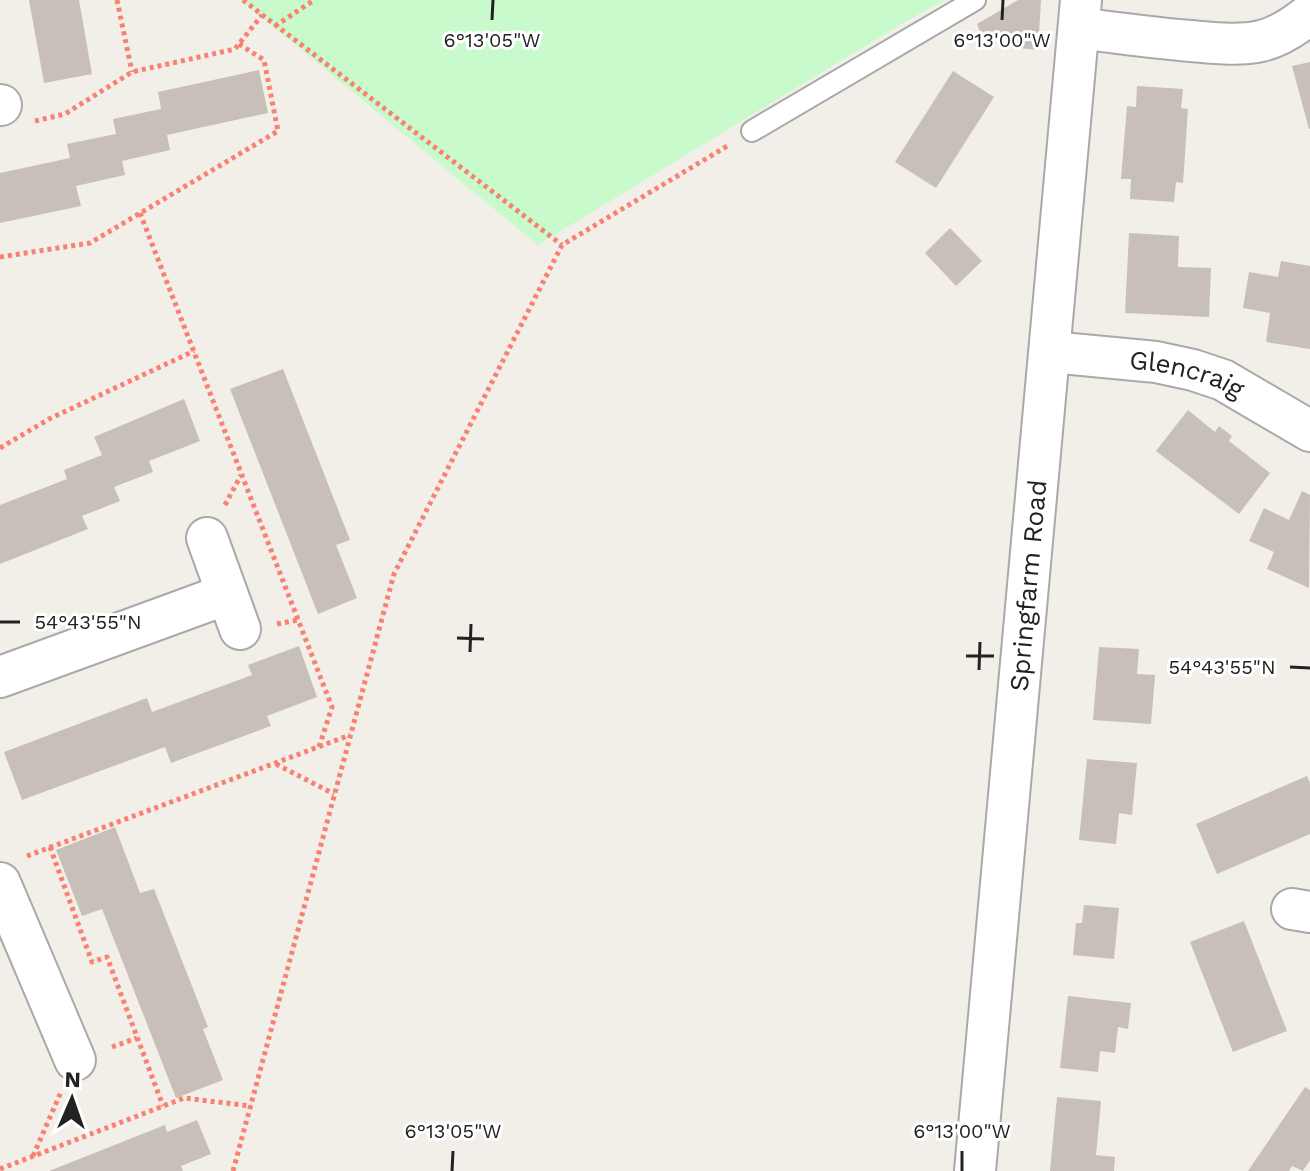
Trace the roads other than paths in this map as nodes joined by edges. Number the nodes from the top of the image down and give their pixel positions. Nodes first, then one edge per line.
1 (975, 0) edge
2 (1080, 14) edge
3 (1310, 14) edge
4 (752, 131) road end
5 (1051, 352) junction
6 (1310, 431) edge
7 (207, 538) dead end
8 (0, 677) edge
9 (12, 870) edge
10 (75, 1060) dead end
11 (975, 1171) edge

1 - 4 lane
2 - 3 street
2 - 5 street, Springfarm Road
5 - 6 street, Glencraig
5 - 11 street, Springfarm Road
7 - 8 street
9 - 10 street

